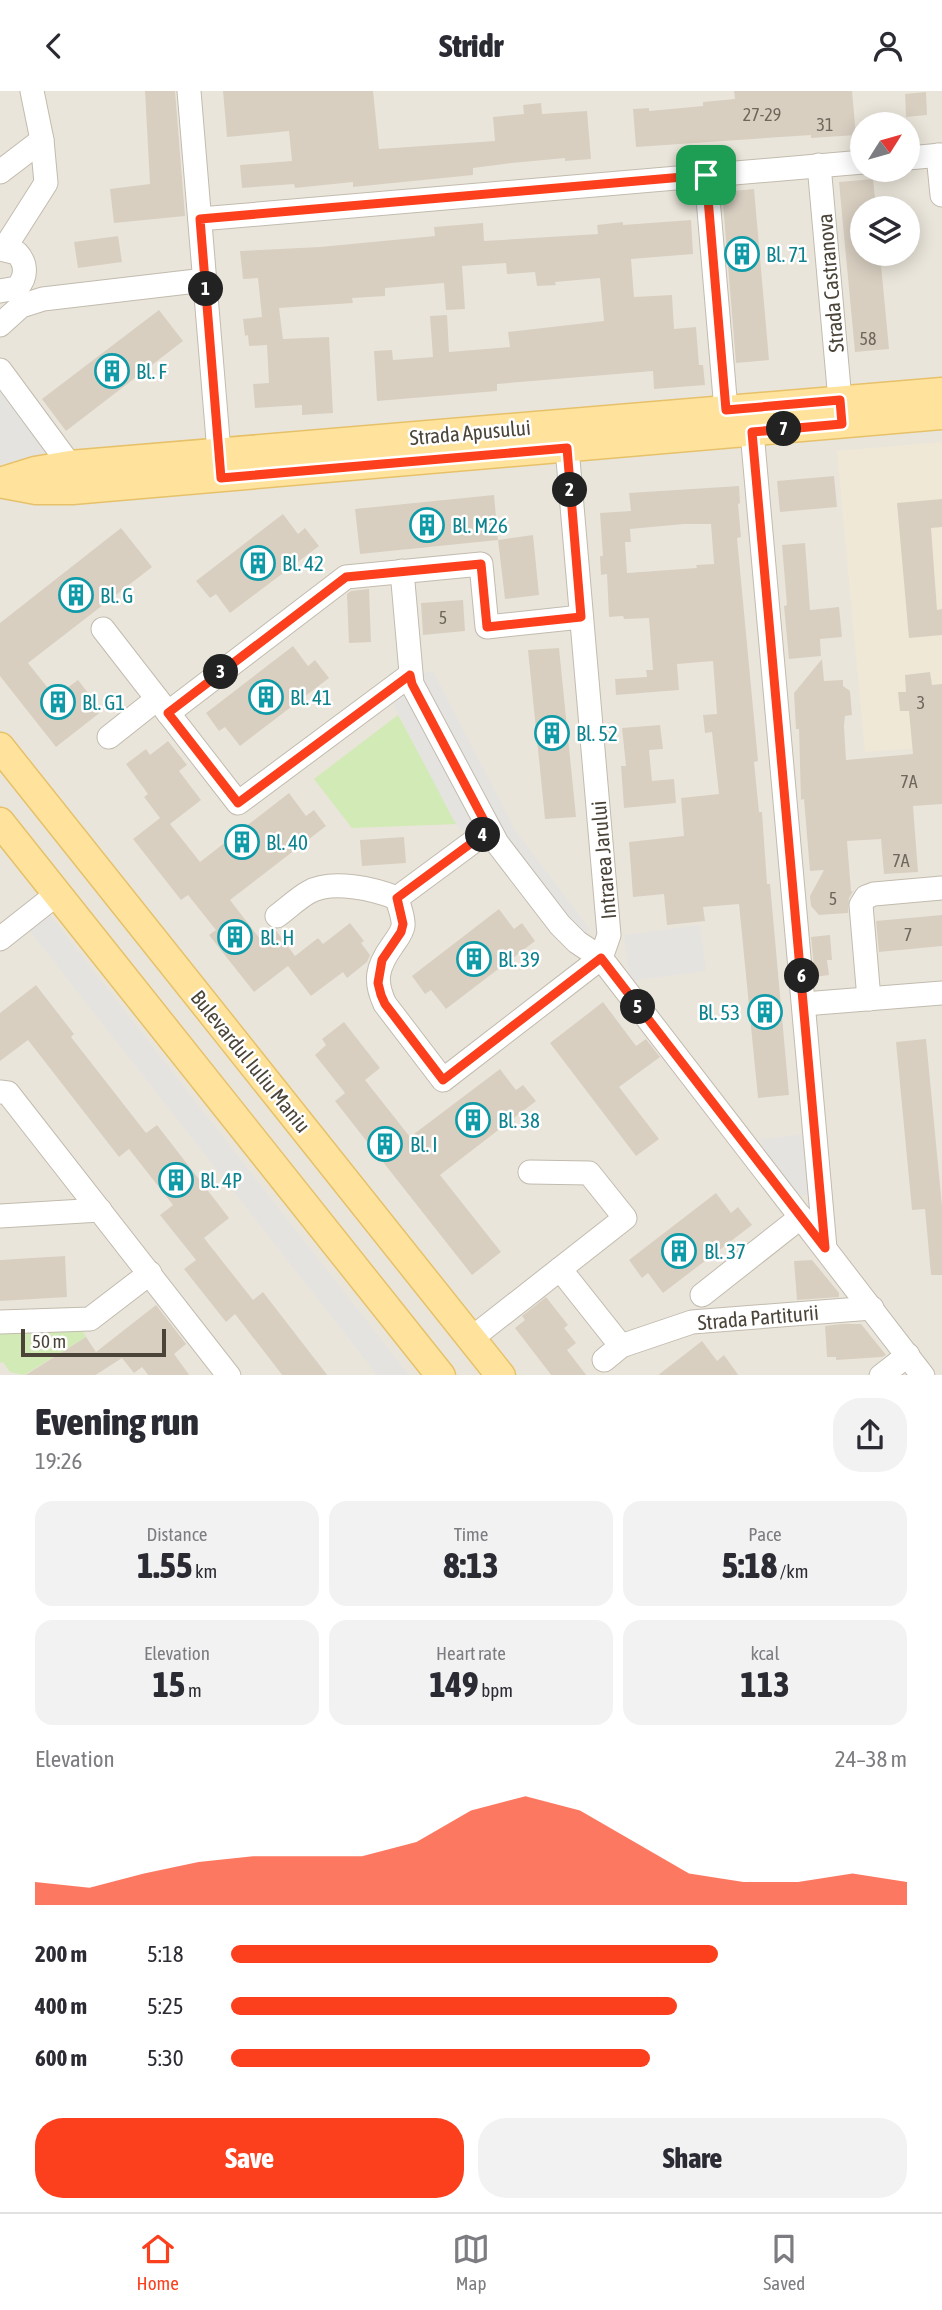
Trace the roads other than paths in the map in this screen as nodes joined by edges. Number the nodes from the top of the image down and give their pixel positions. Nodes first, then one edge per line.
1 (32, 91) edge
2 (189, 91) edge
3 (42, 140) junction
4 (940, 155) edge
5 (920, 157) edge
6 (850, 163) edge
7 (819, 165) junction
8 (0, 172) edge
9 (706, 175) junction
10 (942, 195) edge
11 (200, 219) junction
12 (2, 249) edge
13 (205, 280) junction
14 (10, 296) edge
15 (0, 325) edge
16 (0, 370) edge
17 (942, 392) edge
18 (841, 412) junction
19 (942, 415) edge
20 (735, 425) junction
21 (567, 448) junction
22 (220, 465) junction
23 (71, 477) junction
24 (0, 483) edge
25 (402, 572) junction
26 (581, 617) junction
27 (103, 629) dead end
28 (410, 675) junction
29 (162, 706) junction
30 (109, 737) dead end
31 (0, 747) edge
32 (0, 822) edge
33 (489, 830) junction
34 (942, 888) edge
35 (57, 894) junction
36 (397, 898) junction
37 (277, 916) dead end
38 (0, 939) edge
39 (601, 958) junction
40 (942, 993) edge
41 (869, 999) junction
42 (804, 1004) junction
43 (0, 1092) edge
44 (530, 1172) dead end
45 (100, 1210) junction
46 (0, 1216) edge
47 (801, 1217) junction
48 (825, 1248) junction
49 (560, 1269) junction
50 (150, 1273) junction
51 (702, 1295) dead end
52 (872, 1308) junction
53 (0, 1322) edge
54 (472, 1338) junction
55 (908, 1355) junction
56 (433, 1373) edge
57 (229, 1375) edge
58 (501, 1375) edge
59 (881, 1375) edge
60 (923, 1375) edge

1 - 3 street
2 - 11 street
3 - 8 street
3 - 12 street
4 - 5 street
4 - 10 street
6 - 7 street
7 - 9 street
7 - 18 street, Strada Castranova
9 - 11 street
9 - 20 street
11 - 13 street
12 - 14 street
13 - 14 street
13 - 22 street
14 - 15 street
16 - 23 street
17 - 18 main road, Strada Apusului
18 - 19 main road, Strada Apusului
18 - 20 main road, Strada Apusului
20 - 21 main road, Strada Apusului
20 - 22 main road, Strada Apusului
20 - 42 street
21 - 22 main road, Strada Apusului
21 - 26 street, Intrarea Jarului
22 - 23 main road, Strada Apusului
23 - 24 main road, Strada Apusului
25 - 26 street
25 - 28 street
25 - 29 street
26 - 39 street, Intrarea Jarului
27 - 29 street
28 - 29 street
28 - 33 street
29 - 30 street
31 - 54 main road, Bulevardul Iuliu Maniu
32 - 35 main road
33 - 36 street
33 - 39 street
34 - 41 street
35 - 38 street
35 - 56 main road
36 - 37 street
36 - 39 street
39 - 47 street
40 - 41 street
41 - 42 street
42 - 48 street
43 - 45 street
44 - 49 street
45 - 46 street
45 - 50 street
47 - 48 street
47 - 51 street
48 - 52 street
49 - 52 street, Strada Partiturii
49 - 54 street
50 - 53 street
50 - 57 street
52 - 55 street
54 - 56 main road
54 - 58 main road, Bulevardul Iuliu Maniu
55 - 59 street
55 - 60 street

